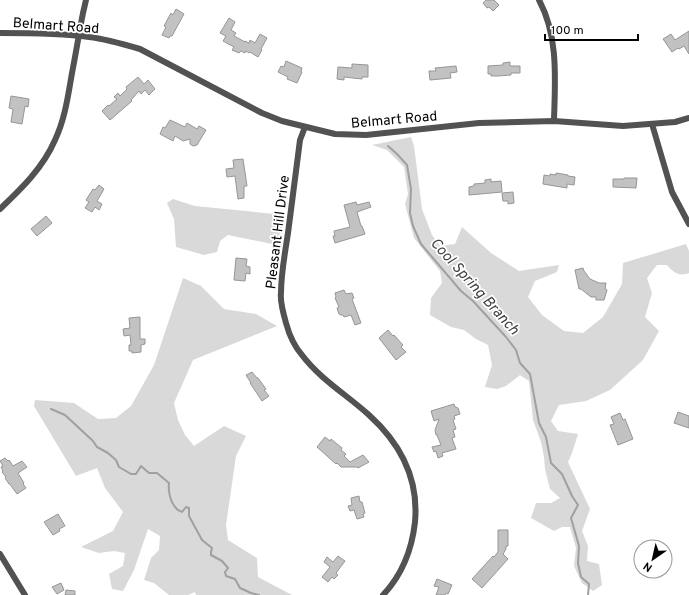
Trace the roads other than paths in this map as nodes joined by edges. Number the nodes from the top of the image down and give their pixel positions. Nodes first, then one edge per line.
1 (86, 0) edge
2 (539, 0) edge
3 (0, 33) edge
4 (79, 36) junction
5 (689, 118) edge
6 (554, 121) junction
7 (652, 124) junction
8 (305, 127) junction
9 (0, 209) edge
10 (689, 224) edge
11 (0, 554) edge
12 (25, 595) edge
13 (383, 595) edge

1 - 4 street
2 - 6 street
3 - 4 street, Belmart Road
4 - 8 street, Belmart Road
4 - 9 street
5 - 7 street, Belmart Road
6 - 7 street, Belmart Road
6 - 8 street, Belmart Road
7 - 10 street
8 - 13 street, Pleasant Hill Drive
11 - 12 street

